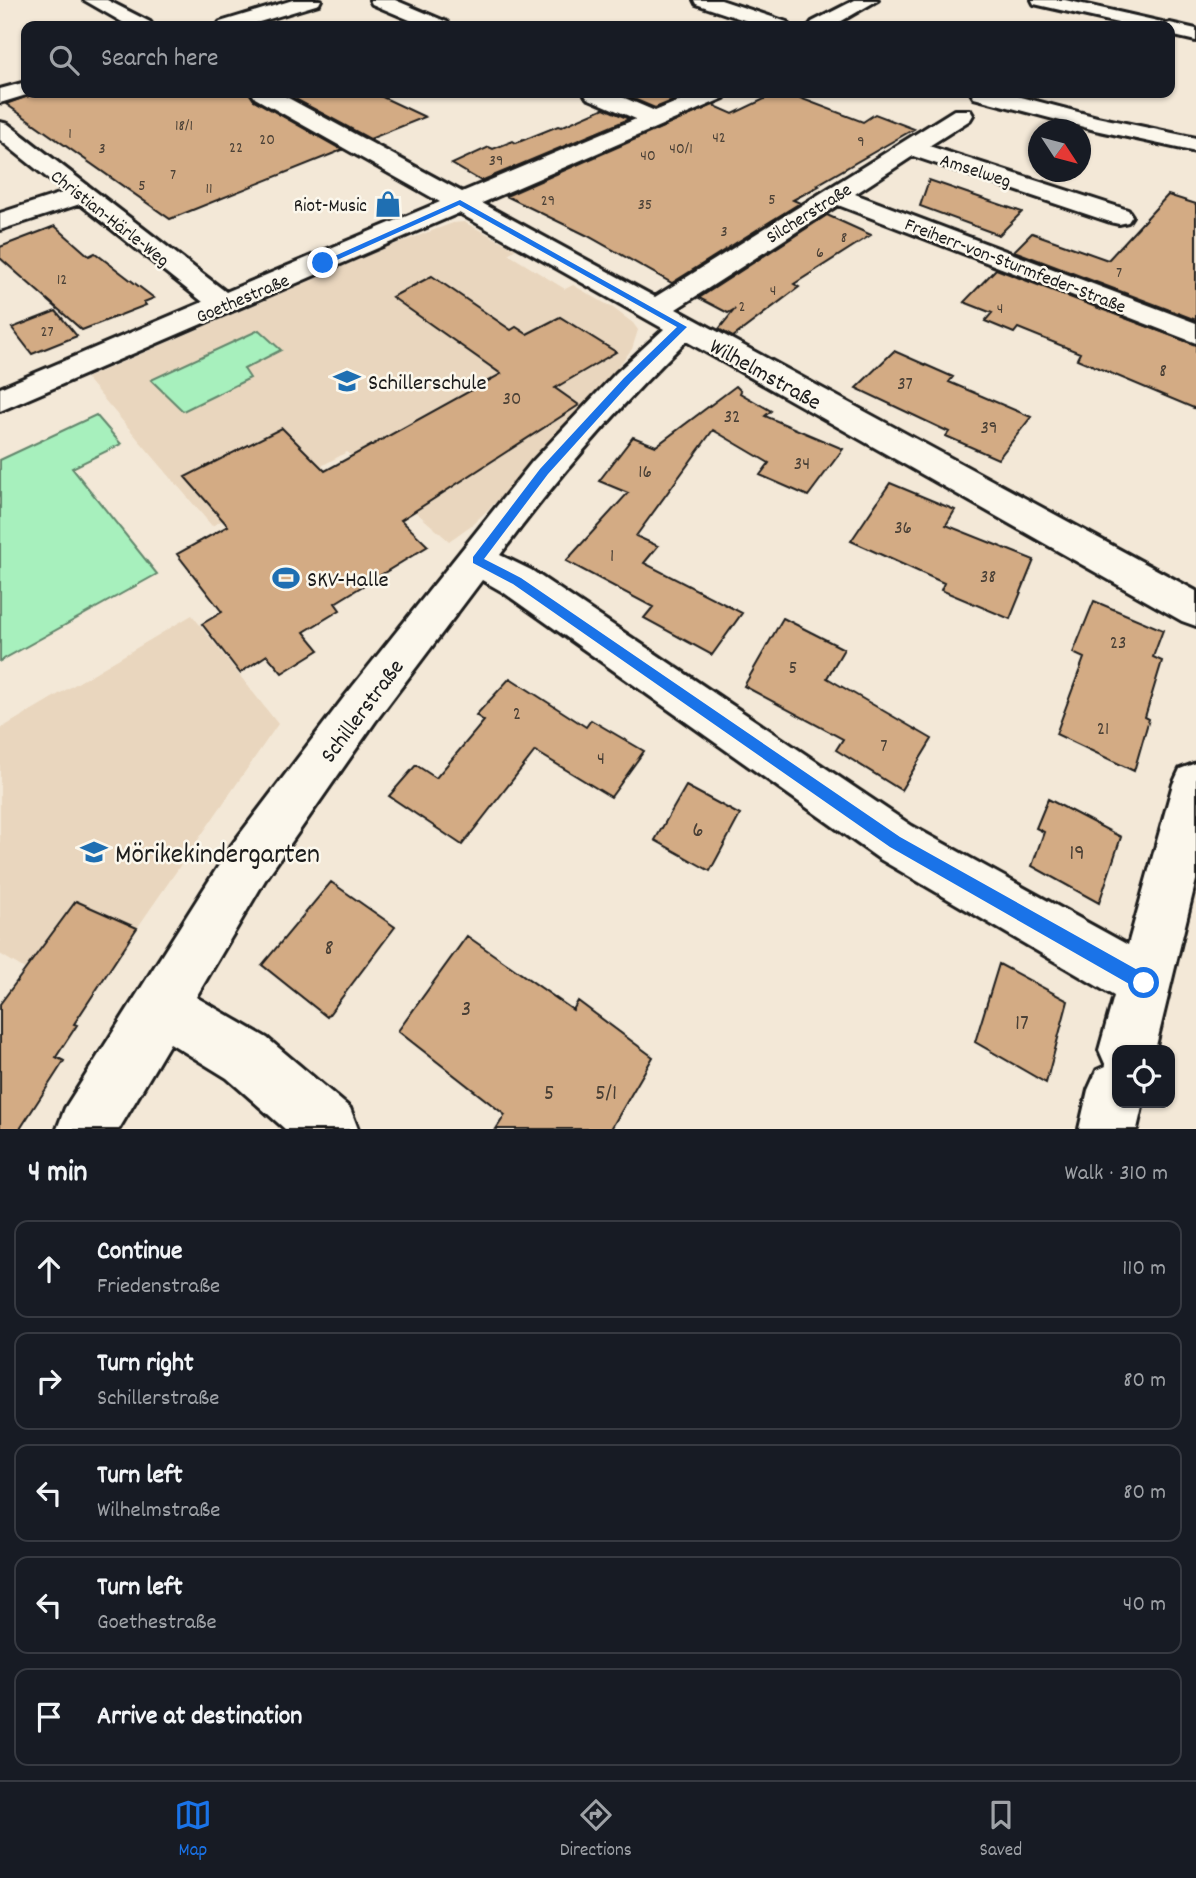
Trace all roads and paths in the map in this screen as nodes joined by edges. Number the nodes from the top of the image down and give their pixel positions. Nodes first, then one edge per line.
1 (93, 0) edge
2 (312, 0) edge
3 (379, 0) edge
4 (703, 0) edge
5 (869, 0) edge
6 (1041, 0) edge
7 (1076, 4) edge
8 (133, 21) edge
9 (243, 21) edge
10 (428, 21) edge
11 (765, 21) edge
12 (829, 21) edge
13 (1137, 21) edge
14 (1175, 30) edge
15 (1196, 35) edge
16 (21, 90) edge
17 (0, 96) edge
18 (272, 98) edge
19 (607, 98) edge
20 (704, 98) edge
21 (1001, 98) edge
22 (962, 116) dead end
23 (655, 118) junction
24 (0, 129) edge
25 (1196, 145) edge
26 (912, 148) junction
27 (83, 195) junction
28 (835, 195) junction
29 (460, 202) junction
30 (1119, 216) dead end
31 (0, 222) edge
32 (223, 304) junction
33 (668, 318) junction
34 (1196, 334) edge
35 (0, 400) edge
36 (477, 560) junction
37 (1196, 610) edge
38 (1196, 785) edge
39 (1144, 983) junction
40 (161, 1007) junction
41 (1128, 1045) edge
42 (1113, 1108) edge
43 (86, 1129) edge
44 (329, 1129) edge
45 (1108, 1129) edge

1 - 8 street
2 - 9 street
3 - 10 street
4 - 11 street
5 - 12 street
6 - 7 street
7 - 13 street
14 - 15 street
16 - 17 street
18 - 29 street, Wilhelmstraße
19 - 23 street
20 - 23 street, Goethestraße
21 - 25 street
22 - 26 street, Silcherstraße
23 - 29 street, Goethestraße
24 - 27 street, Christian-Härle-Weg
26 - 28 street, Silcherstraße
26 - 30 street, Amselweg
27 - 31 street
27 - 32 street, Christian-Härle-Weg
28 - 33 street, Silcherstraße
28 - 34 street, Freiherr-von-Sturmfeder-Straße
29 - 32 street, Goethestraße
29 - 33 street, Wilhelmstraße
32 - 35 street, Goethestraße
33 - 36 street, Schillerstraße
33 - 37 street, Wilhelmstraße
36 - 39 street
36 - 40 street, Schillerstraße
38 - 39 street
39 - 41 street
40 - 43 street, Schillerstraße
40 - 44 street
42 - 45 street

